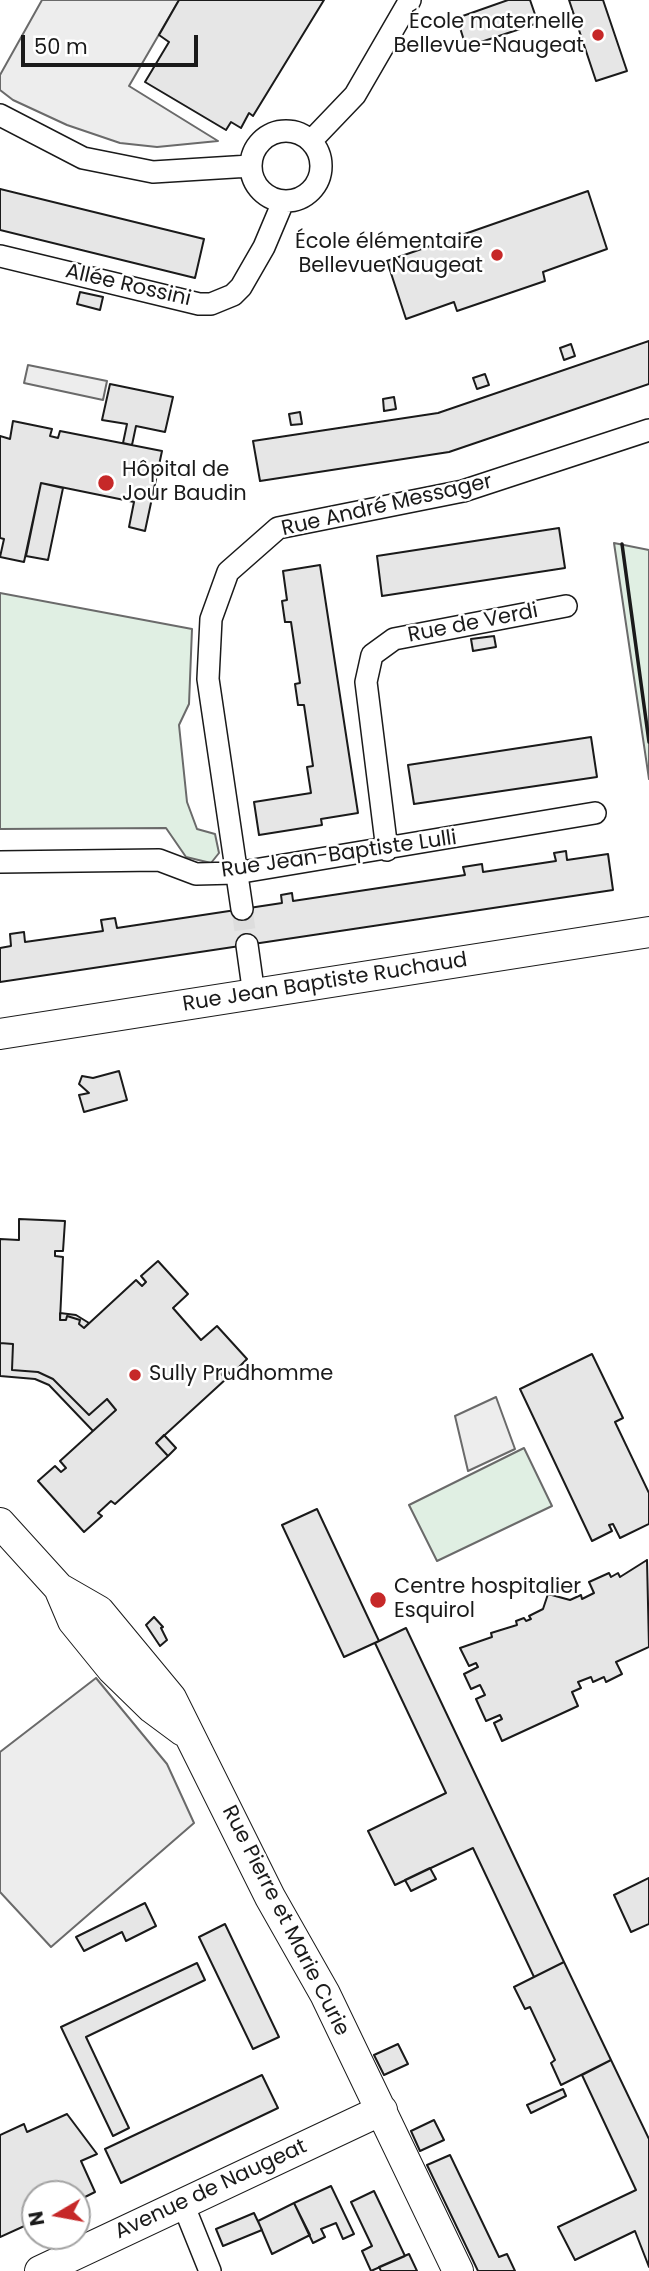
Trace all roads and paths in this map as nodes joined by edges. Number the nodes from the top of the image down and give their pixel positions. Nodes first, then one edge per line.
1 (410, 0) edge
2 (0, 115) edge
3 (311, 141) junction
4 (250, 166) junction
5 (283, 202) junction
6 (0, 256) edge
7 (649, 430) edge
8 (566, 606) dead end
9 (595, 813) dead end
10 (387, 850) junction
11 (0, 862) edge
12 (236, 873) junction
13 (242, 909) tunnel mouth
14 (649, 932) edge
15 (247, 945) tunnel mouth
16 (254, 995) junction
17 (0, 1034) edge
18 (0, 1523) edge
19 (382, 2110) junction
20 (183, 2204) junction
21 (40, 2271) edge
22 (210, 2271) edge
23 (458, 2271) edge

1 - 3 street
2 - 4 street
3 - 4 street
3 - 5 street
4 - 5 street
5 - 6 street, Allée Rossini
7 - 12 street, Rue André Messager
8 - 10 street, Rue de Verdi
9 - 10 street, Rue Jean-Baptiste Lulli
10 - 12 street, Rue Jean-Baptiste Lulli
11 - 12 street, Rue Jean-Baptiste Lulli
12 - 13 street, Rue André Messager
14 - 16 main road, Rue Jean Baptiste Ruchaud
15 - 16 street
16 - 17 main road, Rue Jean Baptiste Ruchaud
18 - 19 main road, Rue Pierre et Marie Curie
19 - 20 main road, Avenue de Naugeat
19 - 23 main road, Rue Pierre et Marie Curie
20 - 21 main road, Avenue de Naugeat
20 - 22 street

